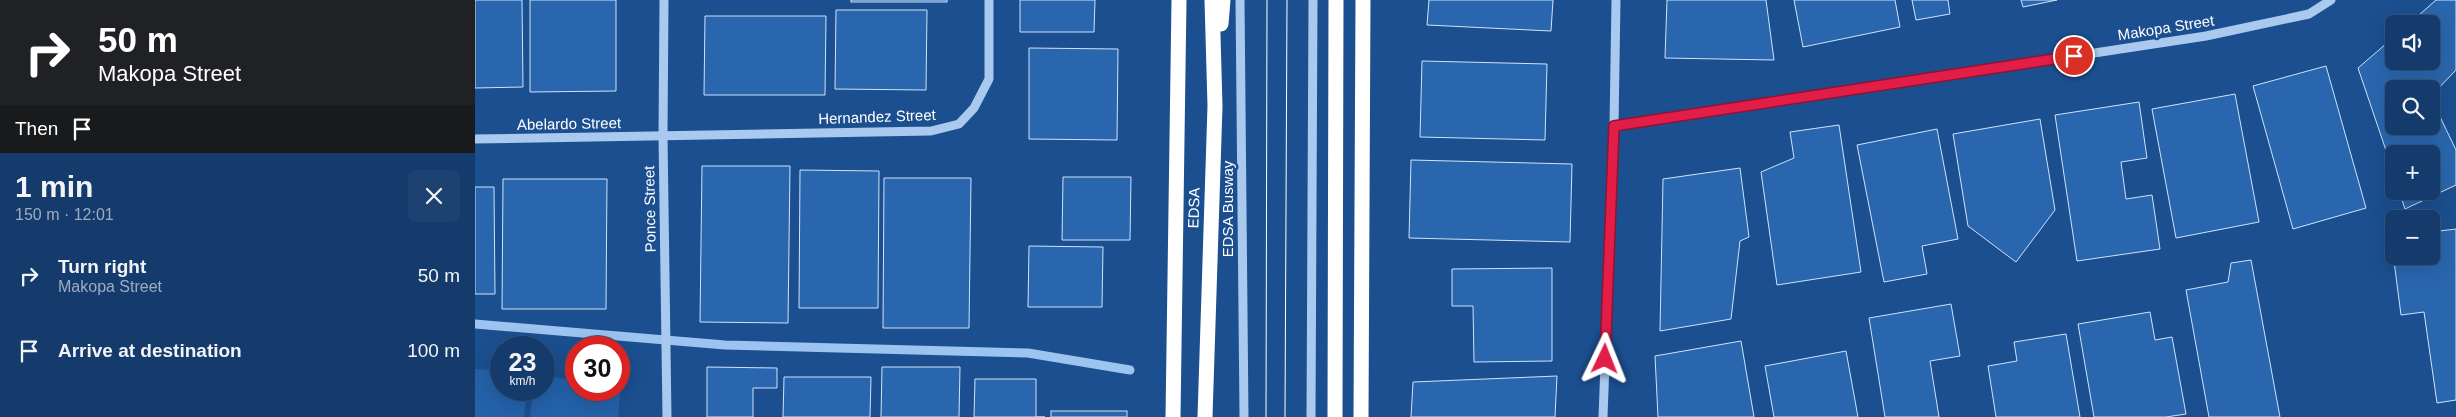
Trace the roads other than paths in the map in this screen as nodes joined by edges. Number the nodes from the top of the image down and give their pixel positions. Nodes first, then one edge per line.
1 (664, 0) edge
2 (989, 0) edge
3 (1179, 0) edge
4 (1212, 0) edge
5 (1223, 0) edge
6 (1240, 0) edge
7 (1313, 0) edge
8 (1336, 0) edge
9 (1363, 0) edge
10 (1616, 0) edge
11 (2331, 0) edge
12 (1215, 106) junction
13 (1614, 126) junction
14 (663, 136) junction
15 (475, 139) edge
16 (667, 417) edge
17 (1173, 417) edge
18 (1205, 417) edge
19 (1244, 417) edge
20 (1311, 417) edge
21 (1335, 417) edge
22 (1361, 417) edge
23 (1603, 417) edge

1 - 14 street, Ponce Street
2 - 14 street, Hernandez Street
3 - 17 highway
4 - 12 highway, EDSA
5 - 12 highway
6 - 19 street, EDSA Busway
7 - 20 street
8 - 21 highway
9 - 22 highway
10 - 13 street
11 - 13 street, Makopa Street
12 - 18 highway, EDSA
13 - 23 street
14 - 15 street, Abelardo Street
14 - 16 street, Ponce Street

